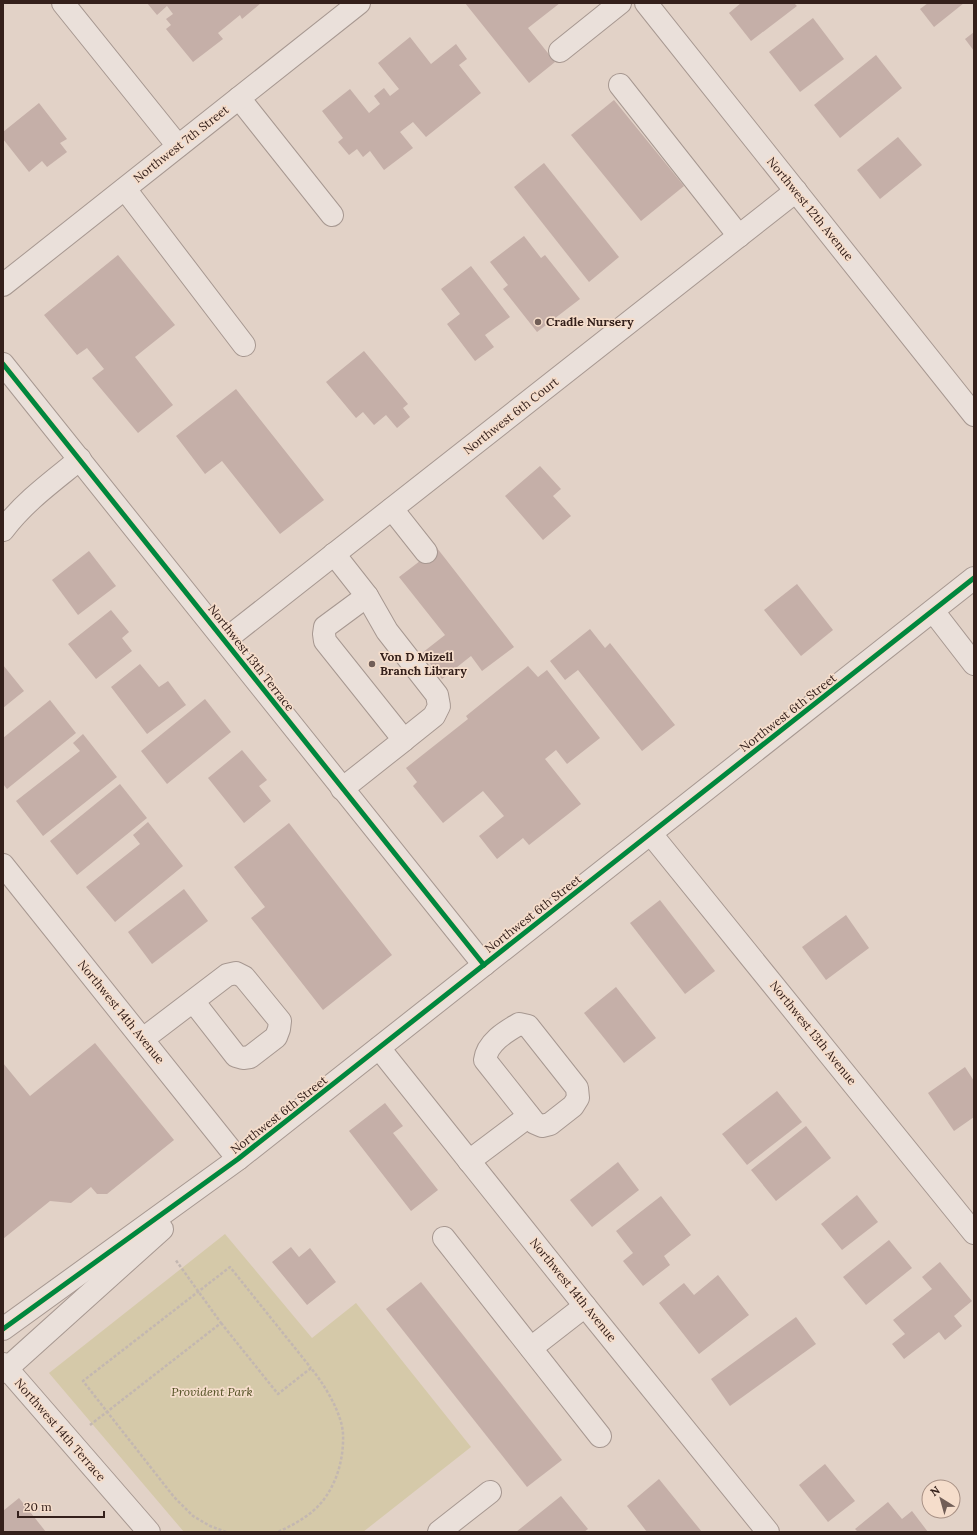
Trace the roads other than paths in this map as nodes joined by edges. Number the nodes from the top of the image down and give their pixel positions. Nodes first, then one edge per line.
1 (63, 3) edge
2 (360, 3) edge
3 (620, 3) edge
4 (646, 3) edge
5 (560, 51) dead end
6 (620, 85) dead end
7 (239, 98) junction
8 (178, 146) junction
9 (125, 189) junction
10 (796, 191) junction
11 (332, 215) dead end
12 (739, 236) junction
13 (3, 285) edge
14 (244, 345) dead end
15 (3, 364) edge
16 (974, 415) edge
17 (80, 459) junction
18 (392, 510) junction
19 (3, 530) edge
20 (426, 552) dead end
21 (334, 554) junction
22 (974, 578) edge
23 (367, 596) junction
24 (933, 611) junction
25 (225, 640) junction
26 (974, 664) edge
27 (404, 740) junction
28 (342, 789) junction
29 (651, 834) junction
30 (3, 866) edge
31 (484, 965) junction
32 (193, 1001) dead end
33 (143, 1039) junction
34 (380, 1048) junction
35 (529, 1116) junction
36 (238, 1160) junction
37 (469, 1161) junction
38 (974, 1233) edge
39 (444, 1238) dead end
40 (585, 1306) junction
41 (3, 1329) edge
42 (531, 1348) junction
43 (4, 1368) edge
44 (600, 1436) dead end
45 (490, 1492) dead end
46 (150, 1532) edge
47 (439, 1532) edge
48 (768, 1532) edge

1 - 8 street
2 - 7 street, Northwest 7th Street
3 - 5 street
4 - 10 street, Northwest 12th Avenue
6 - 12 street
7 - 8 street, Northwest 7th Street
7 - 11 street
8 - 9 street, Northwest 7th Street
9 - 13 street, Northwest 7th Street
9 - 14 street
10 - 12 street, Northwest 6th Court
10 - 16 street, Northwest 12th Avenue
12 - 18 street, Northwest 6th Court
15 - 17 street, Northwest 13th Terrace
17 - 19 street
17 - 25 street, Northwest 13th Terrace
18 - 20 street
18 - 21 street, Northwest 6th Court
21 - 23 street
21 - 25 street, Northwest 6th Court
22 - 24 street, Northwest 6th Street
23 - 27 street
23 - 27 street
24 - 26 street
24 - 29 street, Northwest 6th Street
25 - 28 street, Northwest 13th Terrace
27 - 28 street
28 - 31 street, Northwest 13th Terrace
29 - 31 street, Northwest 6th Street
29 - 38 street, Northwest 13th Avenue
30 - 33 street, Northwest 14th Avenue
31 - 34 street, Northwest 6th Street
32 - 33 street
33 - 36 street, Northwest 14th Avenue
34 - 36 street, Northwest 6th Street
34 - 37 street, Northwest 14th Avenue
35 - 35 street
35 - 37 street
36 - 41 street, Northwest 6th Street
36 - 43 street, Northwest 6th Street
37 - 40 street, Northwest 14th Avenue
39 - 42 street
40 - 42 street
40 - 48 street, Northwest 14th Avenue
42 - 44 street
43 - 46 street, Northwest 14th Terrace
45 - 47 street

